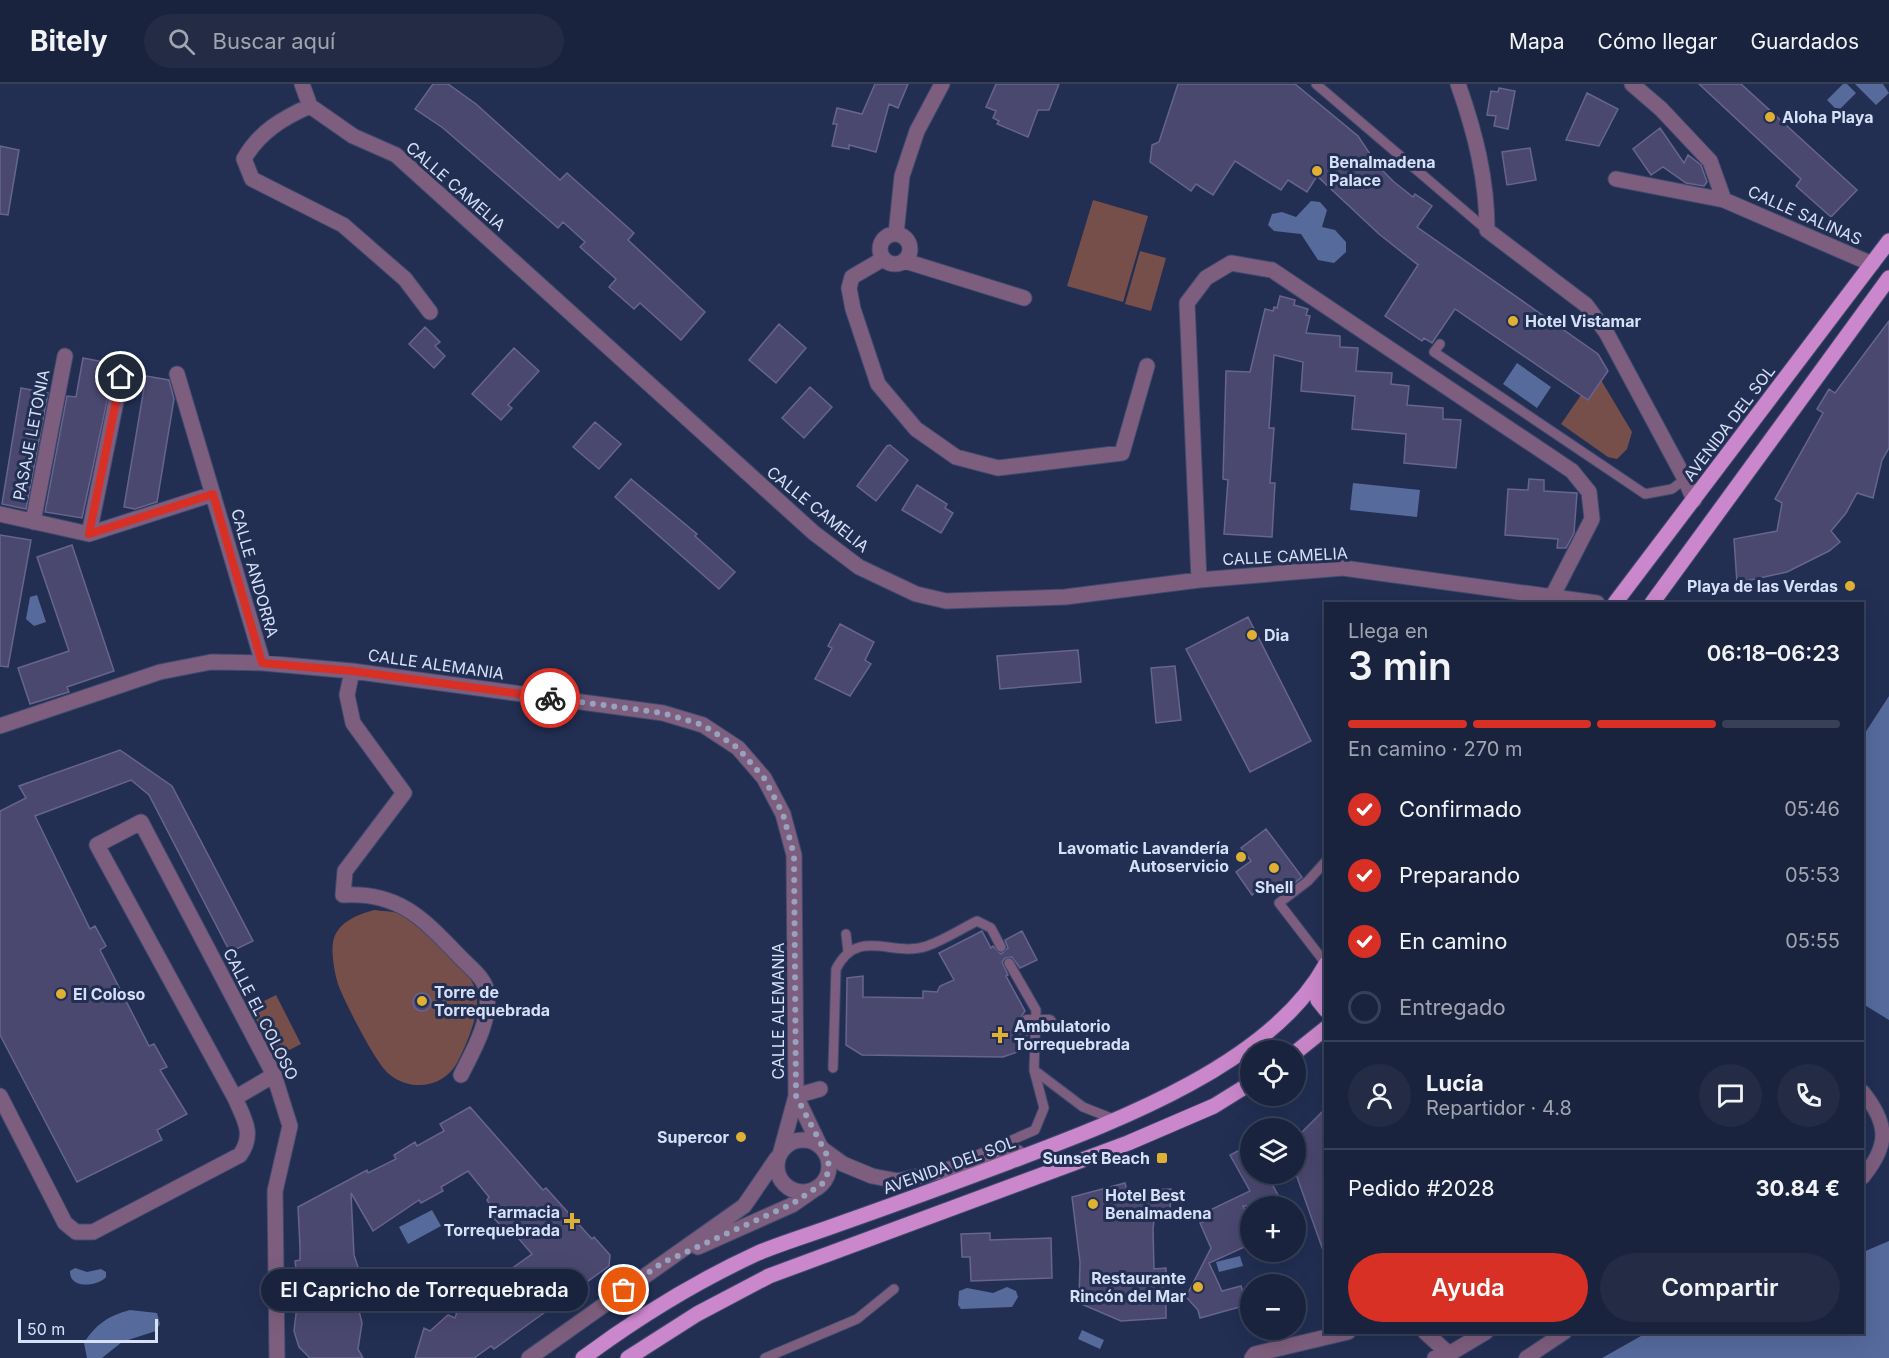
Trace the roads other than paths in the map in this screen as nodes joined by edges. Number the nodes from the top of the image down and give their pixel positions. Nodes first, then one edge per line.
1 (302, 84) edge
2 (942, 84) edge
3 (1316, 84) edge
4 (1458, 84) edge
5 (1632, 84) edge
6 (310, 106) junction
7 (1616, 179) dead end
8 (1724, 200) junction
9 (1487, 230) junction
10 (896, 234) junction
11 (1889, 241) edge
12 (882, 259) junction
13 (905, 261) junction
14 (1872, 264) junction
15 (1889, 278) edge
16 (1024, 298) dead end
17 (430, 312) dead end
18 (1440, 344) dead end
19 (65, 356) dead end
20 (1147, 366) dead end
21 (177, 374) dead end
22 (121, 377) dead end
23 (1685, 478) junction
24 (213, 494) junction
25 (1694, 500) junction
26 (0, 514) edge
27 (33, 522) junction
28 (89, 534) junction
29 (1198, 580) junction
30 (1553, 595) junction
31 (1592, 602) edge
32 (1616, 602) edge
33 (1653, 602) edge
34 (262, 663) junction
35 (352, 671) junction
36 (0, 726) edge
37 (1324, 863) edge
38 (846, 934) dead end
39 (1001, 948) dead end
40 (848, 951) junction
41 (1324, 961) edge
42 (1009, 963) dead end
43 (1324, 968) edge
44 (1315, 985) junction
45 (1324, 1008) edge
46 (1324, 1030) edge
47 (1306, 1044) edge
48 (832, 1068) dead end
49 (1034, 1070) junction
50 (274, 1075) junction
51 (461, 1075) dead end
52 (820, 1089) dead end
53 (1240, 1090) edge
54 (1864, 1093) edge
55 (0, 1096) edge
56 (796, 1096) junction
57 (235, 1098) junction
58 (1116, 1120) junction
59 (1058, 1144) junction
60 (822, 1148) junction
61 (779, 1155) junction
62 (937, 1172) junction
63 (1864, 1176) edge
64 (815, 1189) junction
65 (662, 1263) junction
66 (894, 1289) dead end
67 (1340, 1334) edge
68 (1426, 1334) edge
69 (1482, 1334) edge
70 (1562, 1334) edge
71 (1442, 1356) edge
72 (277, 1358) edge
73 (529, 1358) edge
74 (583, 1358) edge
75 (628, 1358) edge
76 (765, 1358) edge
77 (1252, 1358) edge
78 (1527, 1358) edge

1 - 6 street
2 - 10 street
3 - 9 lane
4 - 9 street
5 - 8 street, CALLE SALINAS
6 - 17 street
6 - 29 street, CALLE CAMELIA
7 - 8 street, CALLE SALINAS
8 - 14 street, CALLE SALINAS
9 - 23 street
10 - 12 street
10 - 13 street
11 - 14 main road, AVENIDA DEL SOL
12 - 13 street
12 - 20 street
13 - 16 street
14 - 25 main road, AVENIDA DEL SOL
15 - 33 main road
18 - 23 lane
19 - 27 street, PASAJE LETONIA
21 - 24 street, CALLE ANDORRA
22 - 28 street
23 - 25 street
24 - 28 street, CALLE ANDORRA
24 - 34 street, CALLE ANDORRA
25 - 32 main road, AVENIDA DEL SOL
26 - 27 street, CALLE ANDORRA
27 - 28 street, CALLE ANDORRA
29 - 30 street, CALLE CAMELIA
29 - 30 street
30 - 31 street, CALLE CAMELIA
34 - 35 street, CALLE ALEMANIA
34 - 36 street, CALLE ALEMANIA
35 - 51 street
35 - 56 street, CALLE ALEMANIA
37 - 41 lane
38 - 40 lane
39 - 40 lane
40 - 48 lane
42 - 49 lane
43 - 44 main road, AVENIDA DEL SOL
44 - 45 main road
44 - 58 main road, AVENIDA DEL SOL
46 - 47 main road
49 - 58 lane
49 - 62 lane
50 - 57 street
50 - 57 street, CALLE EL COLOSO
50 - 72 street, CALLE EL COLOSO
52 - 56 street
53 - 75 main road
54 - 63 street
55 - 57 street
56 - 60 street, CALLE ALEMANIA
56 - 61 street
58 - 59 main road, AVENIDA DEL SOL
59 - 62 street
59 - 74 main road, AVENIDA DEL SOL
60 - 61 street
60 - 62 street
60 - 64 street
61 - 64 street
61 - 65 street
64 - 65 street
65 - 73 street
66 - 76 lane
67 - 77 street
68 - 71 street
69 - 71 street
70 - 78 street

